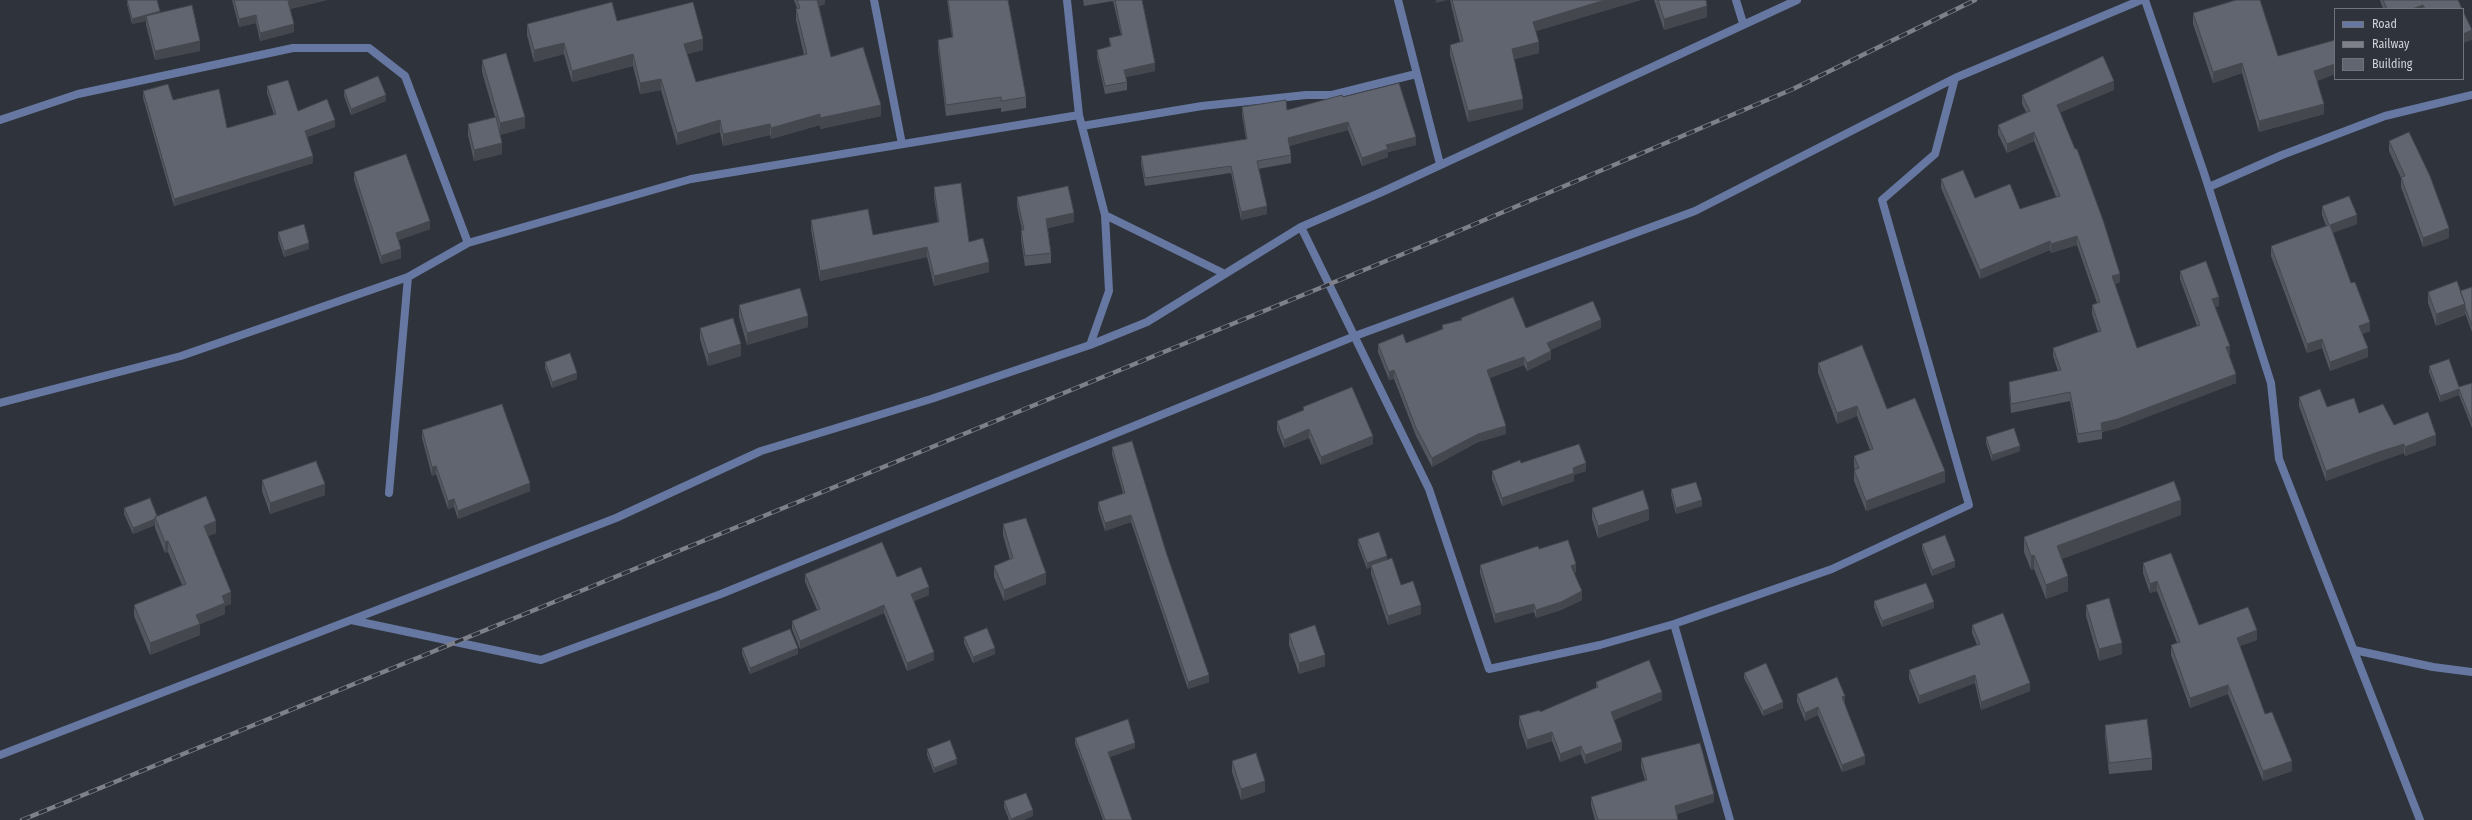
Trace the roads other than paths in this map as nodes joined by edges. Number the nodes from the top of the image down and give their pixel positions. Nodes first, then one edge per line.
1 (874, 0) edge
2 (1067, 0) edge
3 (1398, 0) edge
4 (1736, 0) edge
5 (1797, 0) edge
6 (2141, 0) edge
7 (2145, 0) edge
8 (1743, 23) junction
9 (1416, 74) junction
10 (1955, 78) junction
11 (2472, 94) edge
12 (1079, 115) junction
13 (0, 120) edge
14 (1082, 126) junction
15 (902, 144) junction
16 (1440, 164) junction
17 (2209, 187) junction
18 (1105, 215) junction
19 (1302, 227) junction
20 (468, 243) junction
21 (1225, 274) junction
22 (408, 277) junction
23 (1355, 336) junction
24 (1090, 345) junction
25 (0, 403) edge
26 (389, 493) dead end
27 (351, 620) junction
28 (1674, 624) junction
29 (2354, 650) junction
30 (2472, 672) edge
31 (0, 755) edge
32 (1730, 820) edge
33 (2420, 820) edge

1 - 15 street
2 - 12 street
3 - 9 street
4 - 8 street
5 - 8 street
6 - 10 street
7 - 17 street
8 - 16 street
9 - 14 street
9 - 16 street
10 - 23 street
10 - 28 street
11 - 17 street
12 - 14 street
12 - 15 street
13 - 20 street
14 - 18 street
15 - 20 street
16 - 19 street
17 - 29 street
18 - 21 street
18 - 24 street
19 - 21 street
19 - 23 street
20 - 22 street
21 - 24 street
22 - 25 street
22 - 26 street
23 - 27 street
23 - 28 street
24 - 27 street
27 - 31 street
28 - 32 street
29 - 30 street
29 - 33 street

